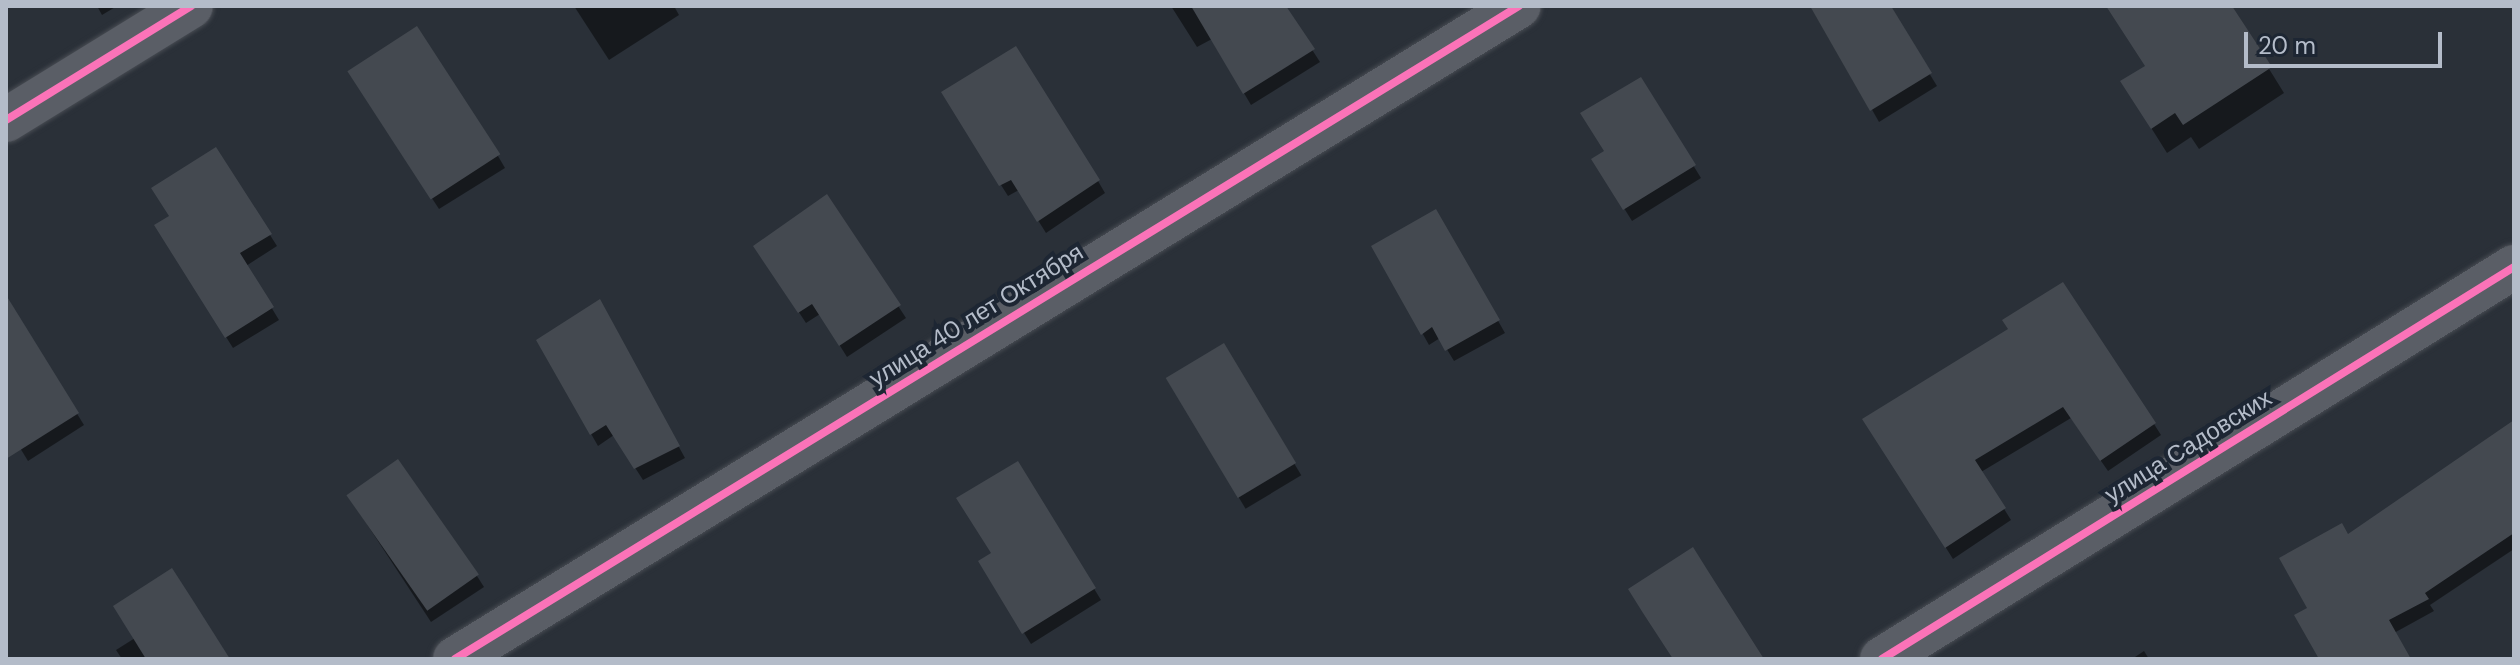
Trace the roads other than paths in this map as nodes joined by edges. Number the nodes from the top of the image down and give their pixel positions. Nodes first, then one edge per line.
1 (191, 6) edge
2 (1519, 6) edge
3 (6, 120) edge
4 (2514, 267) edge
5 (455, 659) edge
6 (1882, 659) edge

1 - 3 street
2 - 5 street, улица 40 лет Октября
4 - 6 street, улица Садовских

